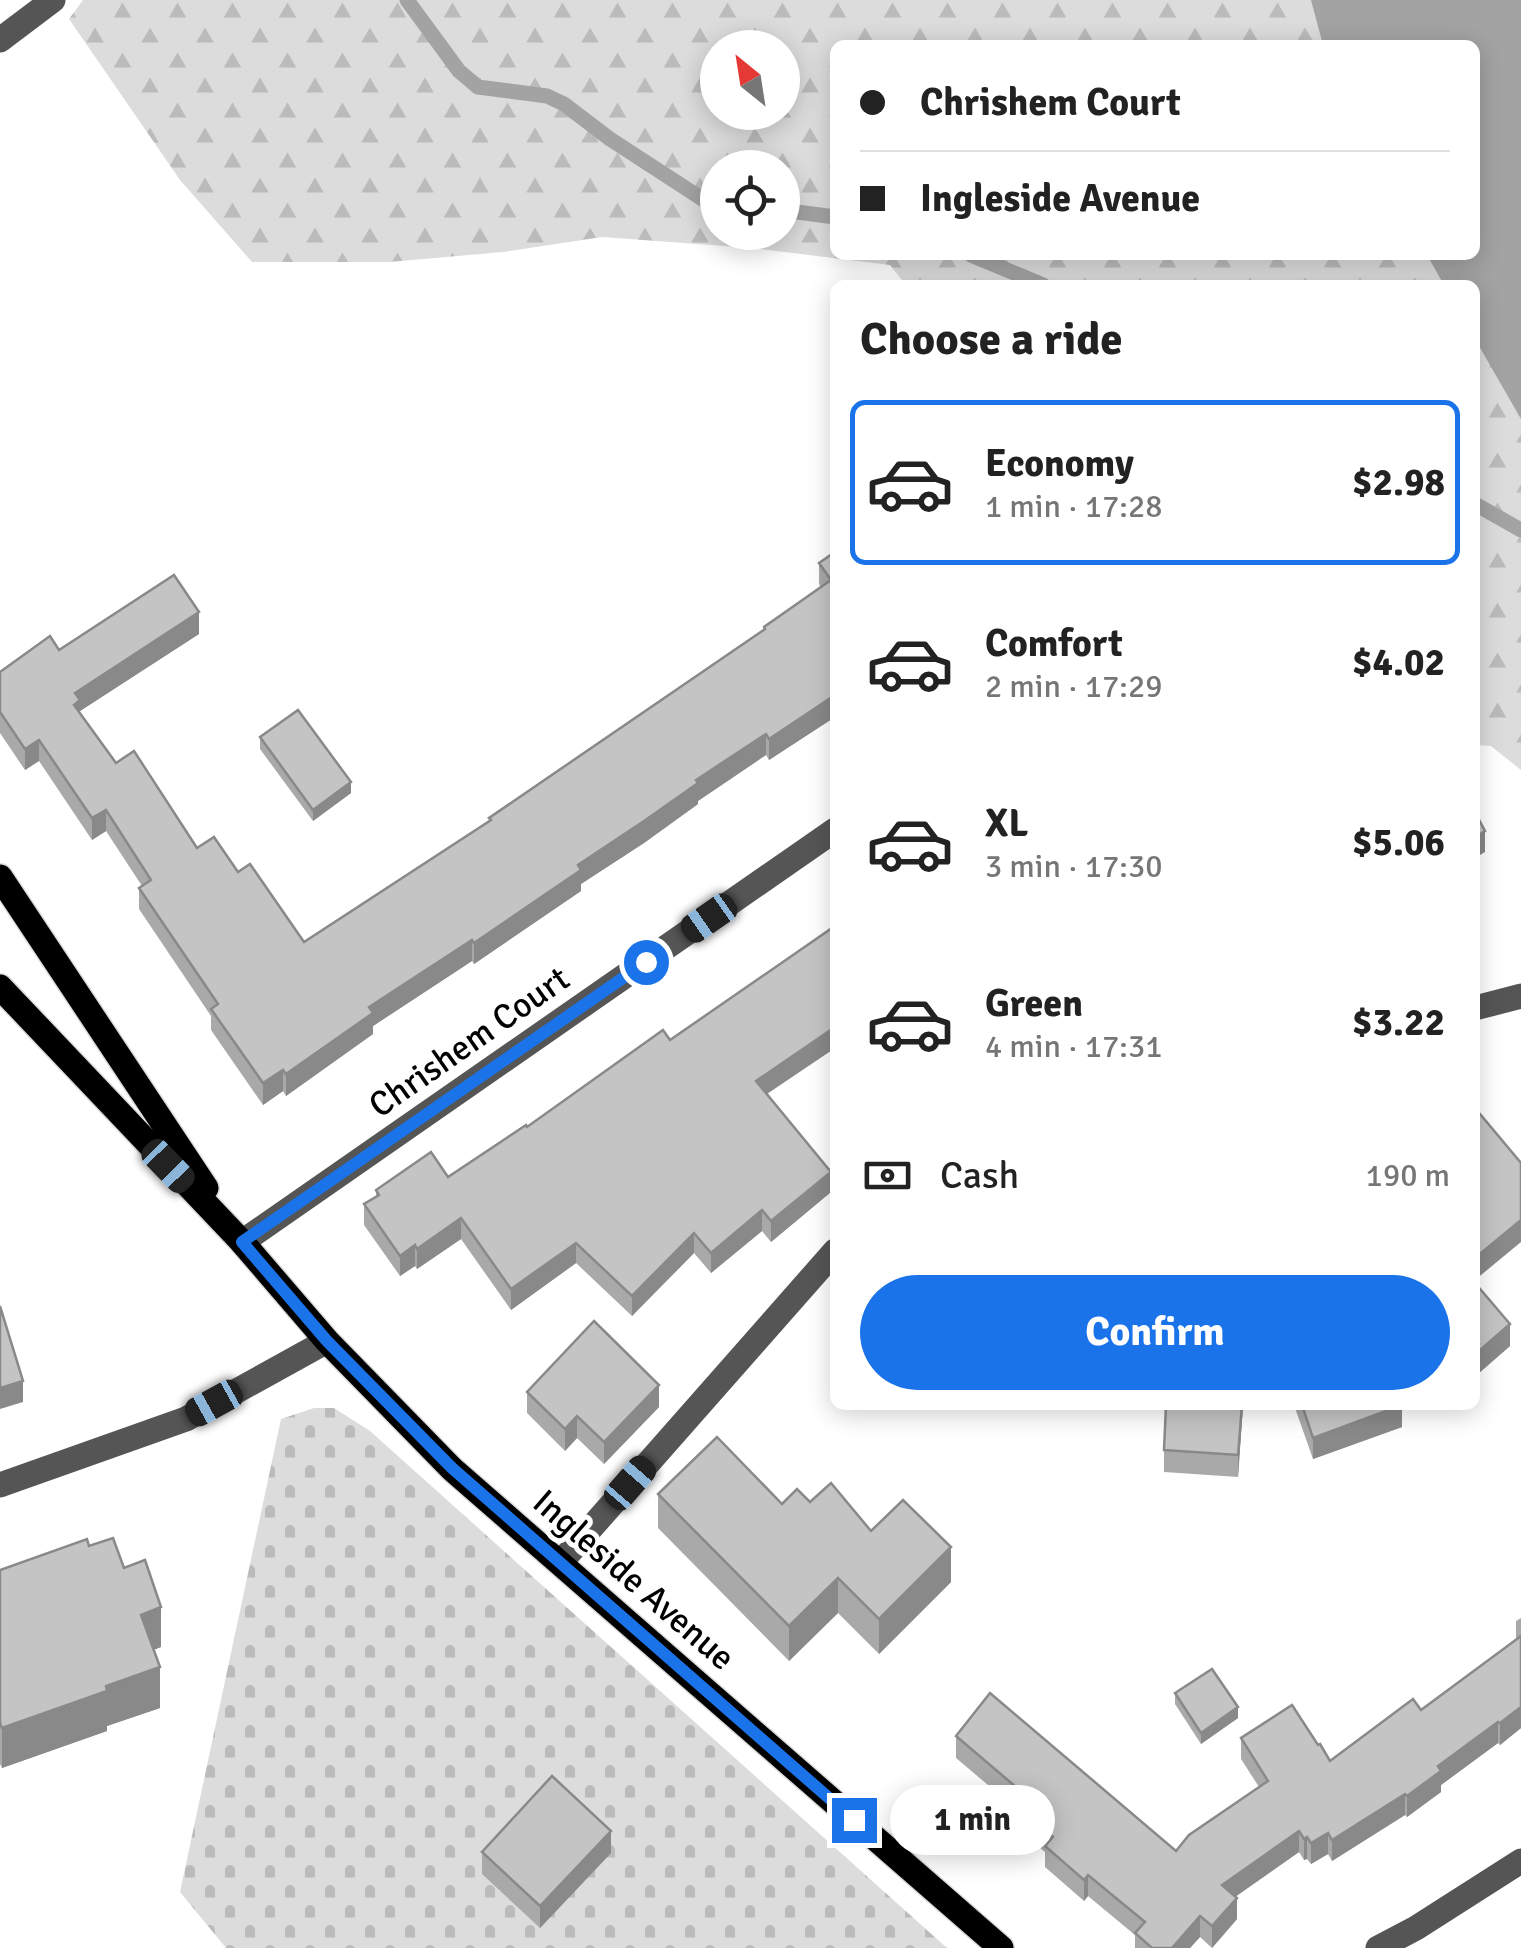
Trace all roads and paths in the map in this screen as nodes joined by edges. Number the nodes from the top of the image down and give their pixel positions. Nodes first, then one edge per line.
1 (53, 0) edge
2 (0, 40) edge
3 (830, 833) edge
4 (0, 878) edge
5 (0, 987) edge
6 (1521, 996) edge
7 (1480, 1007) edge
8 (242, 1242) junction
9 (830, 1257) edge
10 (327, 1341) junction
11 (0, 1484) edge
12 (561, 1562) junction
13 (1521, 1861) edge
14 (1001, 1948) edge
15 (1378, 1948) edge

1 - 2 street
3 - 8 street, Chrishem Court
4 - 8 main road, Ingleside Avenue
5 - 8 main road, Ingleside Avenue
6 - 7 street
8 - 10 main road, Ingleside Avenue
9 - 12 street
10 - 11 street
10 - 12 main road, Ingleside Avenue
12 - 14 main road, Ingleside Avenue
13 - 15 street

